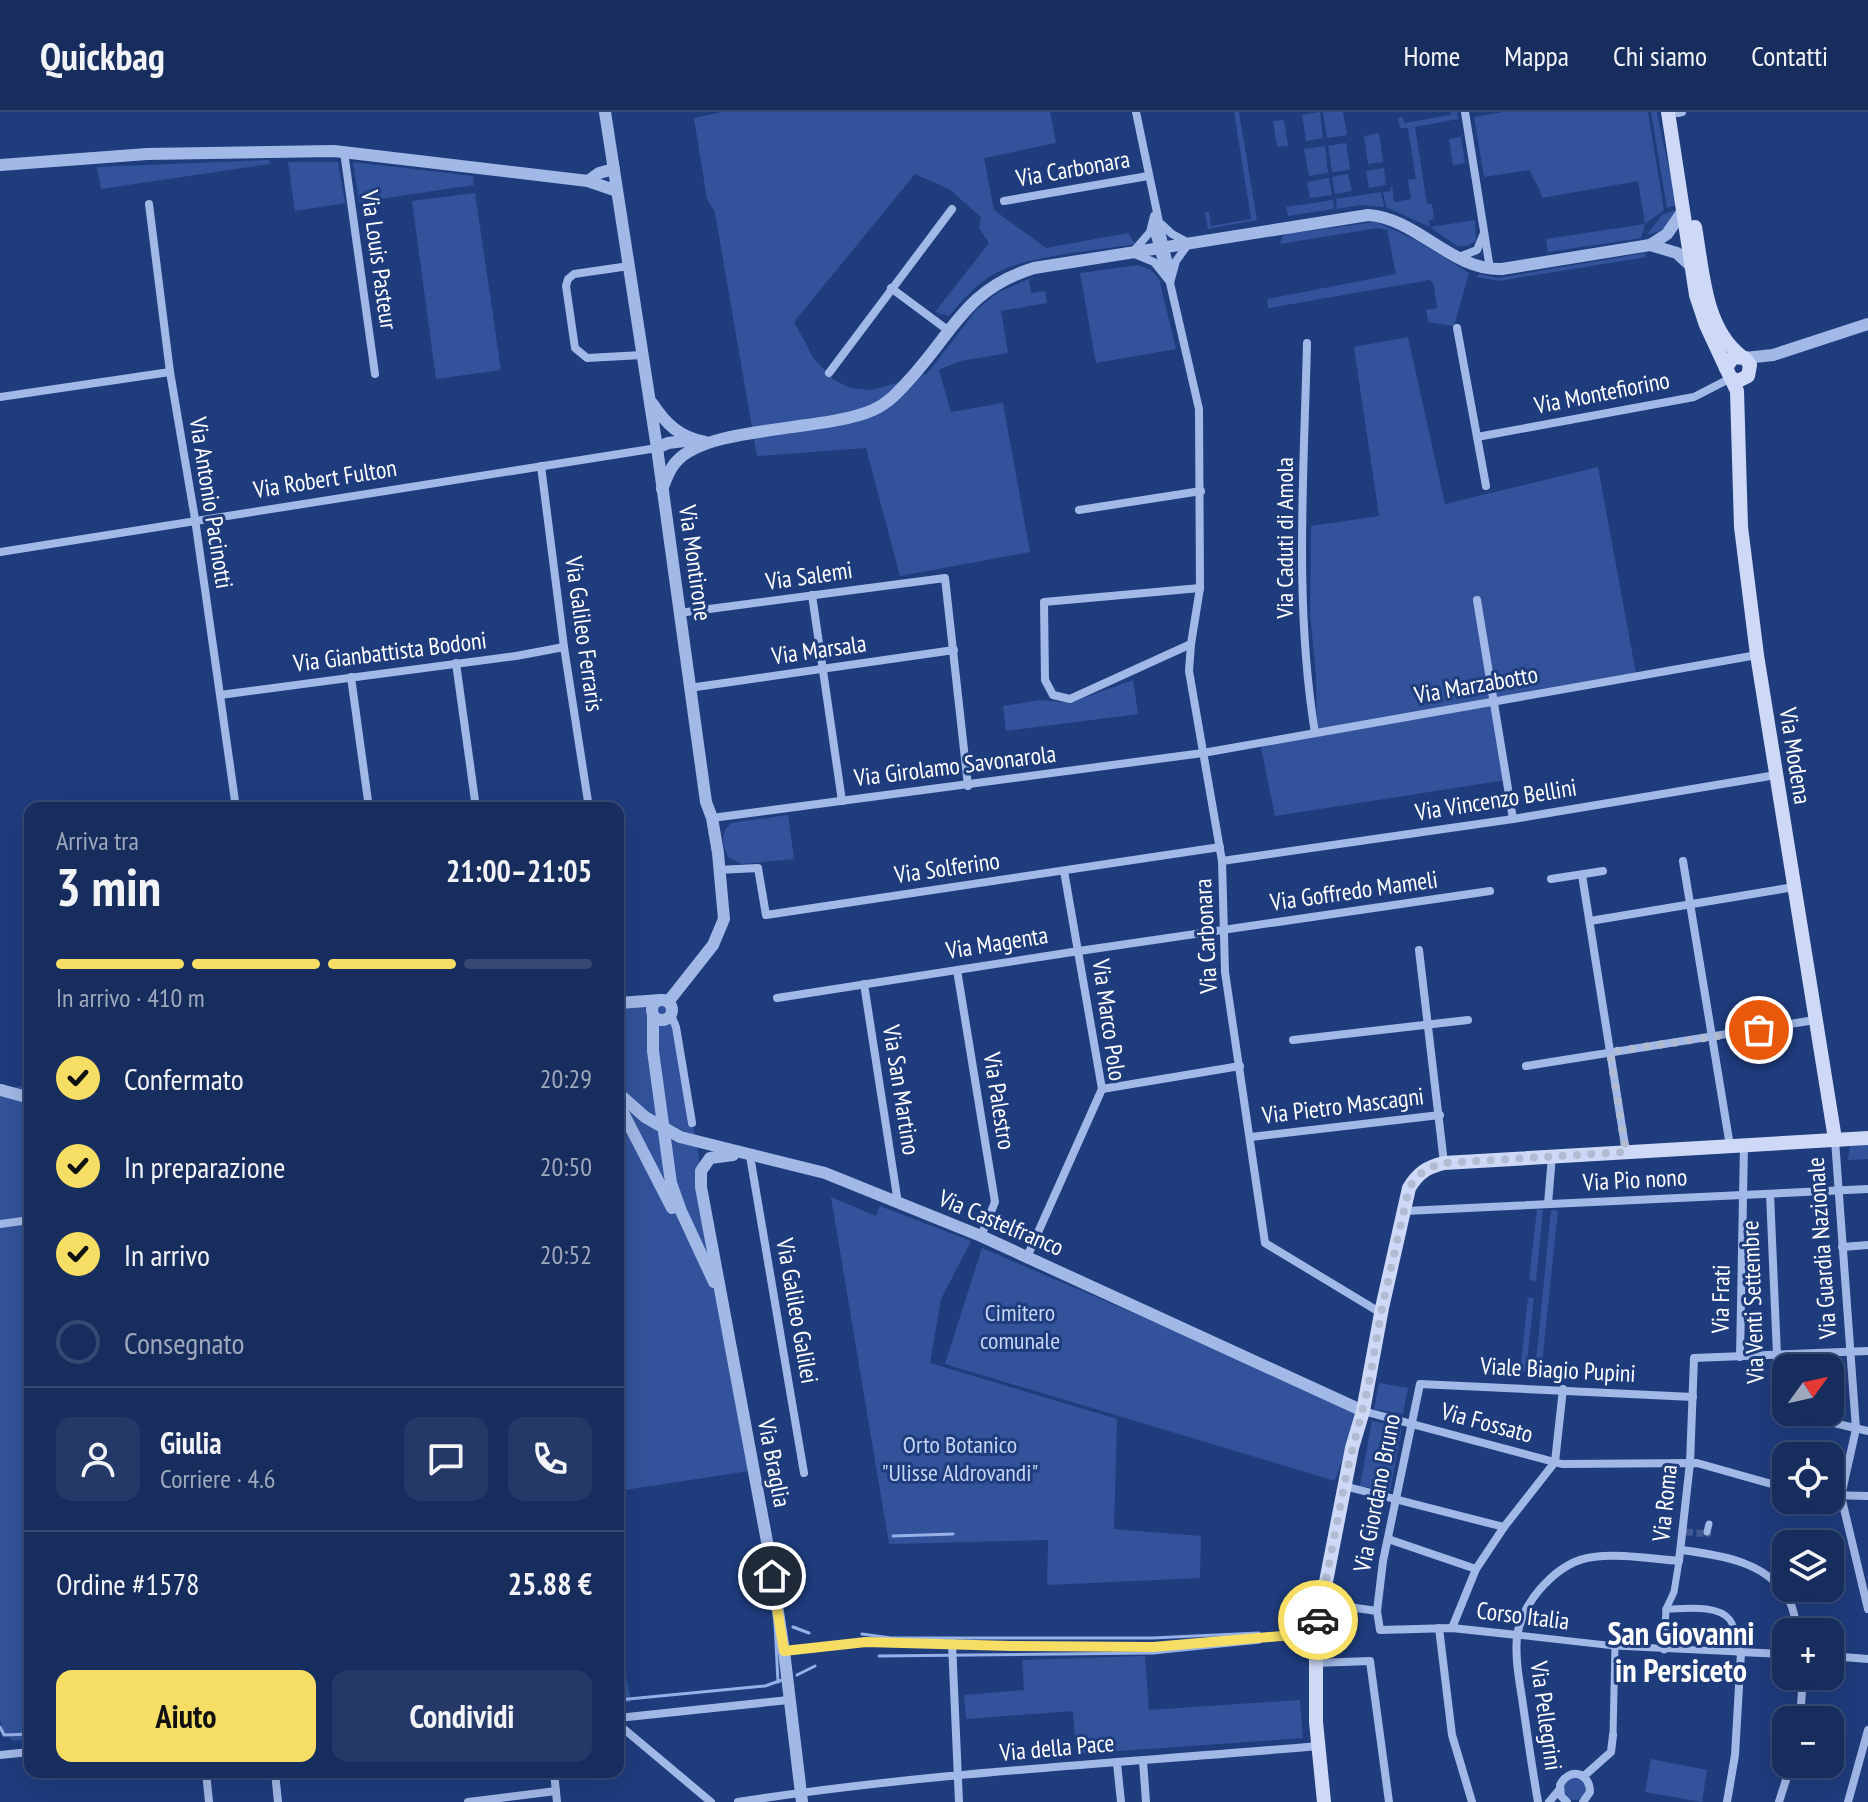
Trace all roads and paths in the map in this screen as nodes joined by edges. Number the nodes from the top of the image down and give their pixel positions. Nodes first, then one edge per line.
1 (605, 112) edge
2 (1136, 112) edge
3 (1465, 112) edge
4 (1676, 112) edge
5 (344, 152) junction
6 (0, 165) edge
7 (614, 169) junction
8 (1148, 176) junction
9 (588, 181) junction
10 (617, 191) junction
11 (1004, 201) dead end
12 (149, 204) dead end
13 (952, 209) dead end
14 (1683, 211) junction
15 (1156, 224) junction
16 (1485, 229) junction
17 (1692, 237) junction
18 (1189, 243) junction
19 (1664, 243) junction
20 (1161, 248) junction
21 (1132, 253) junction
22 (1459, 257) junction
23 (629, 266) junction
24 (1692, 267) junction
25 (1494, 269) junction
26 (1169, 276) junction
27 (891, 288) junction
28 (1868, 324) edge
29 (1457, 328) dead end
30 (949, 331) junction
31 (1307, 343) dead end
32 (642, 355) junction
33 (1742, 367) junction
34 (170, 372) junction
35 (829, 373) dead end
36 (375, 374) dead end
37 (0, 397) edge
38 (650, 400) junction
39 (1477, 437) junction
40 (698, 444) junction
41 (657, 448) junction
42 (541, 466) junction
43 (1486, 486) dead end
44 (662, 489) junction
45 (1201, 491) junction
46 (1079, 510) dead end
47 (195, 519) junction
48 (0, 552) edge
49 (1200, 588) junction
50 (812, 595) junction
51 (1477, 600) dead end
52 (679, 613) junction
53 (1191, 644) junction
54 (564, 647) junction
55 (954, 650) junction
56 (1757, 655) junction
57 (456, 663) junction
58 (821, 670) junction
59 (351, 677) junction
60 (689, 688) junction
61 (220, 695) junction
62 (1495, 702) junction
63 (1315, 733) junction
64 (1203, 753) junction
65 (1776, 775) junction
66 (968, 786) junction
67 (842, 801) junction
68 (235, 802) edge
69 (368, 802) edge
70 (475, 802) edge
71 (588, 802) edge
72 (712, 818) junction
73 (1513, 819) junction
74 (1220, 847) junction
75 (1222, 861) junction
76 (1683, 861) dead end
77 (718, 870) junction
78 (1064, 871) junction
79 (1603, 871) dead end
80 (1582, 875) junction
81 (1551, 879) dead end
82 (1794, 887) junction
83 (1490, 891) dead end
84 (1691, 905) junction
85 (1590, 921) junction
86 (1224, 930) junction
87 (1419, 950) dead end
88 (1079, 951) junction
89 (957, 970) junction
90 (864, 984) junction
91 (777, 998) dead end
92 (624, 1002) edge
93 (664, 1010) junction
94 (1468, 1020) dead end
95 (1815, 1020) junction
96 (1429, 1024) junction
97 (1711, 1038) junction
98 (1293, 1040) dead end
99 (1610, 1052) junction
100 (1240, 1066) junction
101 (1526, 1066) dead end
102 (24, 1088) edge
103 (0, 1089) edge
104 (1102, 1089) junction
105 (24, 1096) edge
106 (624, 1098) edge
107 (624, 1114) edge
108 (1440, 1115) junction
109 (692, 1123) dead end
110 (662, 1128) junction
111 (1251, 1137) junction
112 (1868, 1138) edge
113 (1835, 1139) junction
114 (1737, 1146) junction
115 (1626, 1152) junction
116 (747, 1155) junction
117 (1552, 1156) junction
118 (1444, 1163) junction
119 (1868, 1189) edge
120 (1837, 1190) junction
121 (1770, 1194) junction
122 (1743, 1195) junction
123 (898, 1203) junction
124 (1548, 1204) junction
125 (1405, 1211) junction
126 (24, 1221) edge
127 (0, 1224) edge
128 (981, 1236) junction
129 (1868, 1245) edge
130 (1842, 1247) junction
131 (1027, 1257) junction
132 (1381, 1314) junction
133 (726, 1323) junction
134 (1868, 1351) edge
135 (1849, 1353) junction
136 (1777, 1354) edge
137 (1813, 1354) edge
138 (1772, 1355) edge
139 (1740, 1357) junction
140 (1420, 1384) joint
141 (1563, 1389) junction
142 (1693, 1397) junction
143 (1363, 1411) junction
144 (1410, 1422) junction
145 (1844, 1426) edge
146 (1856, 1429) junction
147 (1868, 1431) edge
148 (1555, 1462) junction
149 (1690, 1463) junction
150 (804, 1473) dead end
151 (1844, 1483) edge
152 (1772, 1484) edge
153 (1344, 1486) junction
154 (1844, 1496) edge
155 (1868, 1496) edge
156 (1397, 1497) junction
157 (1844, 1509) edge
158 (1504, 1527) junction
159 (1388, 1539) junction
160 (1681, 1550) junction
161 (1679, 1561) junction
162 (1476, 1569) junction
163 (1321, 1603) junction
164 (1666, 1609) junction
165 (1868, 1609) edge
166 (1377, 1611) junction
167 (1795, 1618) edge
168 (1439, 1628) junction
169 (1452, 1628) junction
170 (1316, 1633) junction
171 (1517, 1635) junction
172 (1615, 1646) junction
173 (1664, 1650) junction
174 (784, 1651) junction
175 (952, 1651) junction
176 (1740, 1652) junction
177 (1772, 1653) edge
178 (1844, 1657) edge
179 (1868, 1659) edge
180 (1315, 1663) junction
181 (789, 1700) junction
182 (645, 1715) junction
183 (624, 1720) edge
184 (624, 1726) edge
185 (1868, 1730) edge
186 (1613, 1735) joint
187 (642, 1742) junction
188 (1318, 1746) junction
189 (24, 1753) edge
190 (0, 1755) edge
191 (1143, 1761) junction
192 (1117, 1763) junction
193 (958, 1776) junction
194 (1584, 1776) junction
195 (207, 1778) edge
196 (276, 1778) edge
197 (555, 1778) edge
198 (1787, 1778) edge
199 (1559, 1790) junction
200 (556, 1791) junction
201 (801, 1797) edge
202 (209, 1802) edge
203 (278, 1802) edge
204 (468, 1802) edge
205 (557, 1802) edge
206 (711, 1802) edge
207 (738, 1802) edge
208 (959, 1802) edge
209 (1121, 1802) edge
210 (1146, 1802) edge
211 (1324, 1802) edge
212 (1389, 1802) edge
213 (1472, 1802) edge
214 (1538, 1802) edge
215 (1549, 1802) edge
216 (1567, 1802) edge
217 (1583, 1802) edge
218 (1727, 1802) edge
219 (1779, 1802) edge
220 (1848, 1802) edge

1 - 7 street, Via Montirone
2 - 8 street, Via Carbonara
3 - 16 street
4 - 14 main road
4 - 17 main road
5 - 6 street
5 - 9 street
5 - 36 street, Via Louis Pasteur
7 - 9 street
7 - 10 street, Via Montirone
8 - 11 street, Via Carbonara
8 - 15 street, Via Carbonara
9 - 10 street
10 - 23 street, Via Montirone
12 - 34 street, Via Antonio Pacinotti
13 - 27 street
14 - 17 main road
14 - 19 street
15 - 18 street
15 - 20 street, Via Carbonara
15 - 21 street
16 - 22 street
16 - 25 street
17 - 19 street
17 - 24 main road
17 - 33 main road
18 - 20 street
18 - 22 street
18 - 26 street
19 - 24 street
19 - 25 street
20 - 21 street
20 - 26 street, Via Carbonara
21 - 26 street
21 - 30 street
22 - 25 street
23 - 32 street, Via Montirone
23 - 32 street
24 - 33 main road
26 - 45 street, Via Carbonara
27 - 30 street
27 - 35 street
28 - 33 street
29 - 39 street
30 - 40 street
31 - 63 street, Via Caduti di Amola
32 - 38 street, Via Montirone
33 - 39 street, Via Montefiorino
33 - 56 main road, Via Modena
34 - 37 street
34 - 47 street, Via Antonio Pacinotti
38 - 40 street
38 - 41 street, Via Montirone
39 - 43 street
40 - 41 street
40 - 44 street
41 - 42 street, Via Robert Fulton
41 - 44 street, Via Montirone
42 - 47 street, Via Robert Fulton
42 - 54 street, Via Galileo Ferraris
44 - 52 street, Via Montirone
45 - 46 street
45 - 49 street, Via Carbonara
47 - 48 street, Via Robert Fulton
47 - 61 street, Via Antonio Pacinotti
49 - 53 street, Via Carbonara
49 - 53 street
50 - 52 street, Via Salemi
50 - 55 street, Via Salemi
50 - 58 street
51 - 62 street
52 - 60 street, Via Montirone
53 - 64 street, Via Carbonara
54 - 57 street, Via Gianbattista Bodoni
54 - 71 street, Via Galileo Ferraris
55 - 58 street, Via Marsala
55 - 66 street
56 - 62 street, Via Marzabotto
56 - 65 main road, Via Modena
57 - 59 street, Via Gianbattista Bodoni
57 - 70 street
58 - 60 street, Via Marsala
58 - 67 street
59 - 61 street, Via Gianbattista Bodoni
59 - 69 street
60 - 72 street, Via Montirone
61 - 68 street, Via Antonio Pacinotti
62 - 63 street, Via Marzabotto
62 - 73 street
63 - 64 street, Via Marzabotto
64 - 66 street, Via Girolamo Savonarola
64 - 74 street, Via Carbonara
65 - 73 street, Via Vincenzo Bellini
65 - 82 main road, Via Modena
66 - 67 street, Via Girolamo Savonarola
67 - 72 street, Via Girolamo Savonarola
72 - 77 street, Via Montirone
73 - 75 street, Via Vincenzo Bellini
74 - 75 street, Via Carbonara
74 - 78 street, Via Solferino
75 - 86 street, Via Carbonara
76 - 84 street, Via Frati
77 - 78 street, Via Solferino
77 - 93 street, Via Montirone
78 - 88 street, Via Marco Polo
79 - 80 street
80 - 81 street
80 - 85 street
82 - 84 street
82 - 95 main road, Via Modena
83 - 86 street, Via Goffredo Mameli
84 - 85 street
84 - 97 street, Via Frati
85 - 99 street
86 - 88 street, Via Magenta
86 - 100 street, Via Carbonara
87 - 96 street
88 - 89 street, Via Magenta
88 - 104 street, Via Marco Polo
89 - 90 street, Via Magenta
89 - 128 street, Via Palestro
90 - 91 street, Via Magenta
90 - 123 street, Via San Martino
92 - 93 street
93 - 109 street
93 - 110 street, Via Montirone
94 - 96 street
95 - 97 street
95 - 113 main road, Via Modena
96 - 98 street
96 - 108 street
97 - 99 street
97 - 114 street, Via Frati
99 - 101 street
99 - 115 street
100 - 104 street
100 - 111 street, Via Carbonara
102 - 103 street
103 - 105 street
104 - 131 street, Via Marco Polo
106 - 110 street, Via Castelfranco
107 - 133 street
108 - 111 street, Via Pietro Mascagni
108 - 118 street
110 - 116 street, Via Castelfranco
110 - 133 street, Via Braglia
111 - 132 street, Via Carbonara
112 - 113 main road
113 - 114 main road
113 - 120 street, Via Guardia Nazionale
114 - 115 main road
114 - 122 street, Via Frati
115 - 117 main road
116 - 123 street, Via Castelfranco
116 - 133 street, Via Braglia
116 - 150 street, Via Galileo Galilei
117 - 118 main road
117 - 124 street
118 - 125 main road
119 - 120 street, Via Pio nono
120 - 121 street, Via Pio nono
120 - 130 street, Via Guardia Nazionale
121 - 122 street, Via Pio nono
121 - 136 street, Via Venti Settembre
122 - 124 street, Via Pio nono
122 - 139 street, Via Frati
123 - 128 street, Via Castelfranco
124 - 125 street, Via Pio nono
125 - 132 main road
126 - 127 street
128 - 131 street, Via Castelfranco
129 - 130 street
130 - 135 street, Via Guardia Nazionale
131 - 143 street, Via Castelfranco
132 - 143 main road
133 - 174 street, Via Braglia
134 - 135 street
135 - 137 street
135 - 146 street, Via Guardia Nazionale
138 - 139 street
139 - 142 street, Via Roma
140 - 141 street, Viale Biagio Pupini
140 - 144 street, Via Giordano Bruno
141 - 142 street, Viale Biagio Pupini
141 - 148 street
142 - 149 street, Via Roma
143 - 144 street, Via Fossato
143 - 153 main road
144 - 148 street, Via Fossato
144 - 156 street, Via Giordano Bruno
145 - 146 street
146 - 147 street
146 - 151 street, Via Guardia Nazionale
148 - 149 street, Via Fossato
148 - 158 street
149 - 152 street, Via Fossato
149 - 160 street, Via Roma
153 - 156 street
153 - 163 main road
154 - 155 street
156 - 158 street
156 - 159 street, Via Giordano Bruno
157 - 165 street
158 - 162 street
159 - 162 street
159 - 166 street, Via Giordano Bruno
160 - 161 street, Via Roma
160 - 167 street
161 - 164 street, Via Roma
161 - 171 street
162 - 169 street
163 - 166 street, Corso Italia
163 - 170 main road
164 - 173 street, Via Roma
164 - 176 street
166 - 168 street, Corso Italia
168 - 169 street, Corso Italia
168 - 213 street
169 - 171 street, Corso Italia
170 - 175 street
170 - 180 main road
171 - 172 street, Corso Italia
171 - 214 street, Via Pellegrini
172 - 173 street, Corso Italia
172 - 186 street
173 - 176 street, Corso Italia
174 - 175 street
174 - 181 street, Via Braglia
175 - 193 street
176 - 177 street, Corso Italia
176 - 218 street
178 - 179 street
180 - 188 main road
180 - 212 street
181 - 182 street
181 - 201 street, Via Braglia
182 - 183 street
182 - 187 street
184 - 187 street
185 - 220 street
186 - 194 street
187 - 206 street
188 - 191 street, Via della Pace
188 - 211 main road
189 - 190 street
191 - 192 street, Via della Pace
191 - 210 street
192 - 193 street, Via della Pace
192 - 209 street
193 - 201 street, Via della Pace
193 - 208 street
194 - 199 street
194 - 217 street
195 - 202 street
196 - 203 street
197 - 200 street
198 - 219 street
199 - 215 street
199 - 216 street
200 - 204 street
200 - 205 street
201 - 207 street, Via della Pace

